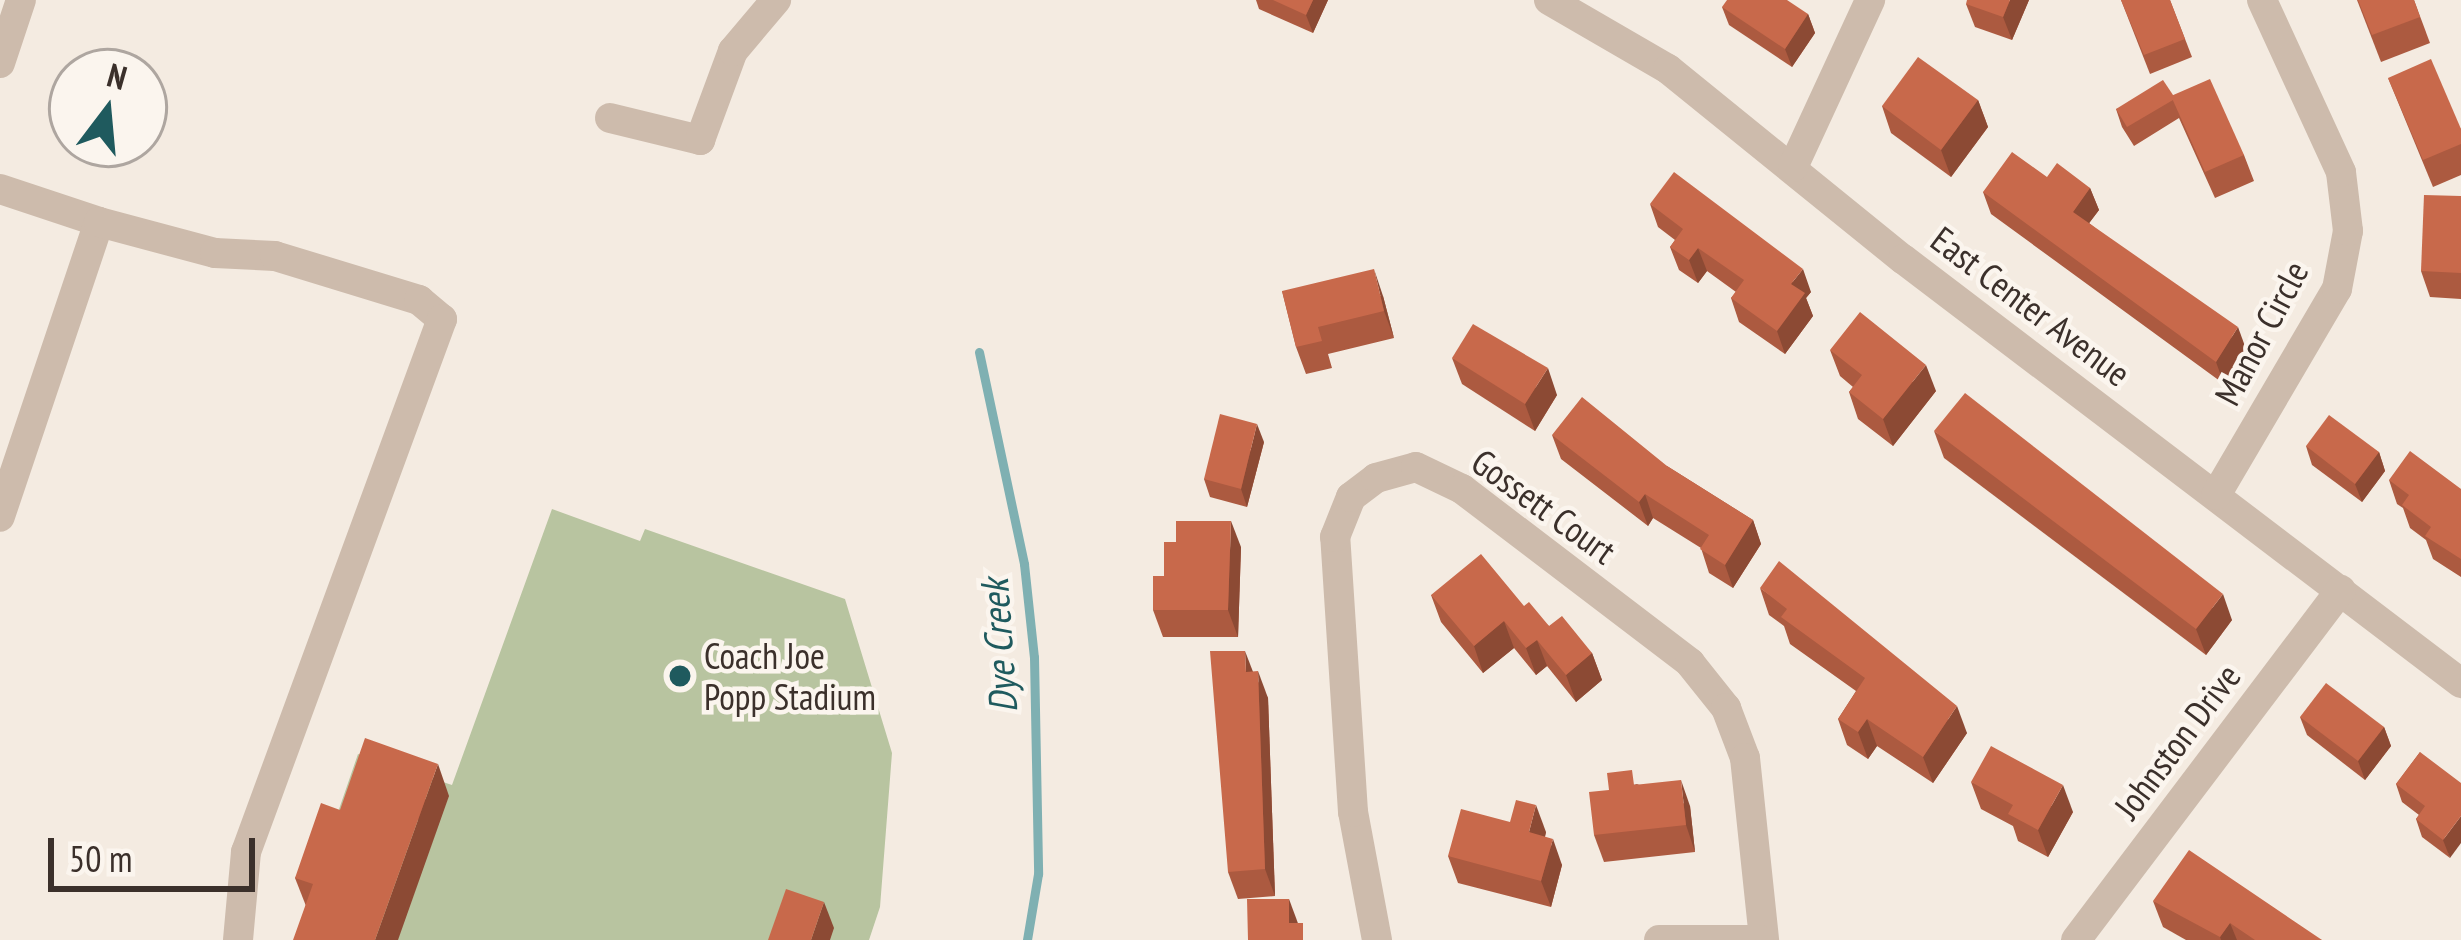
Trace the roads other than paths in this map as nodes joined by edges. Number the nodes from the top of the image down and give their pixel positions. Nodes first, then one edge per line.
1 (21, 0) edge
2 (776, 0) edge
3 (1549, 0) edge
4 (1870, 0) edge
5 (2263, 0) edge
6 (0, 63) edge
7 (610, 118) dead end
8 (1793, 167) junction
9 (0, 189) edge
10 (99, 221) junction
11 (2216, 495) junction
12 (0, 517) edge
13 (2341, 590) junction
14 (2461, 683) edge
15 (238, 940) edge
16 (1377, 940) edge
17 (1659, 940) edge
18 (1762, 940) edge
19 (2076, 940) edge

1 - 6 street
2 - 7 street
3 - 8 street, East Center Avenue
4 - 8 street
5 - 11 street, Manor Circle
8 - 11 street, East Center Avenue
9 - 10 street
10 - 12 street
10 - 15 street
11 - 13 street, East Center Avenue
13 - 14 street, East Center Avenue
13 - 19 street, Johnston Drive
16 - 18 street, Gossett Court
17 - 18 street

